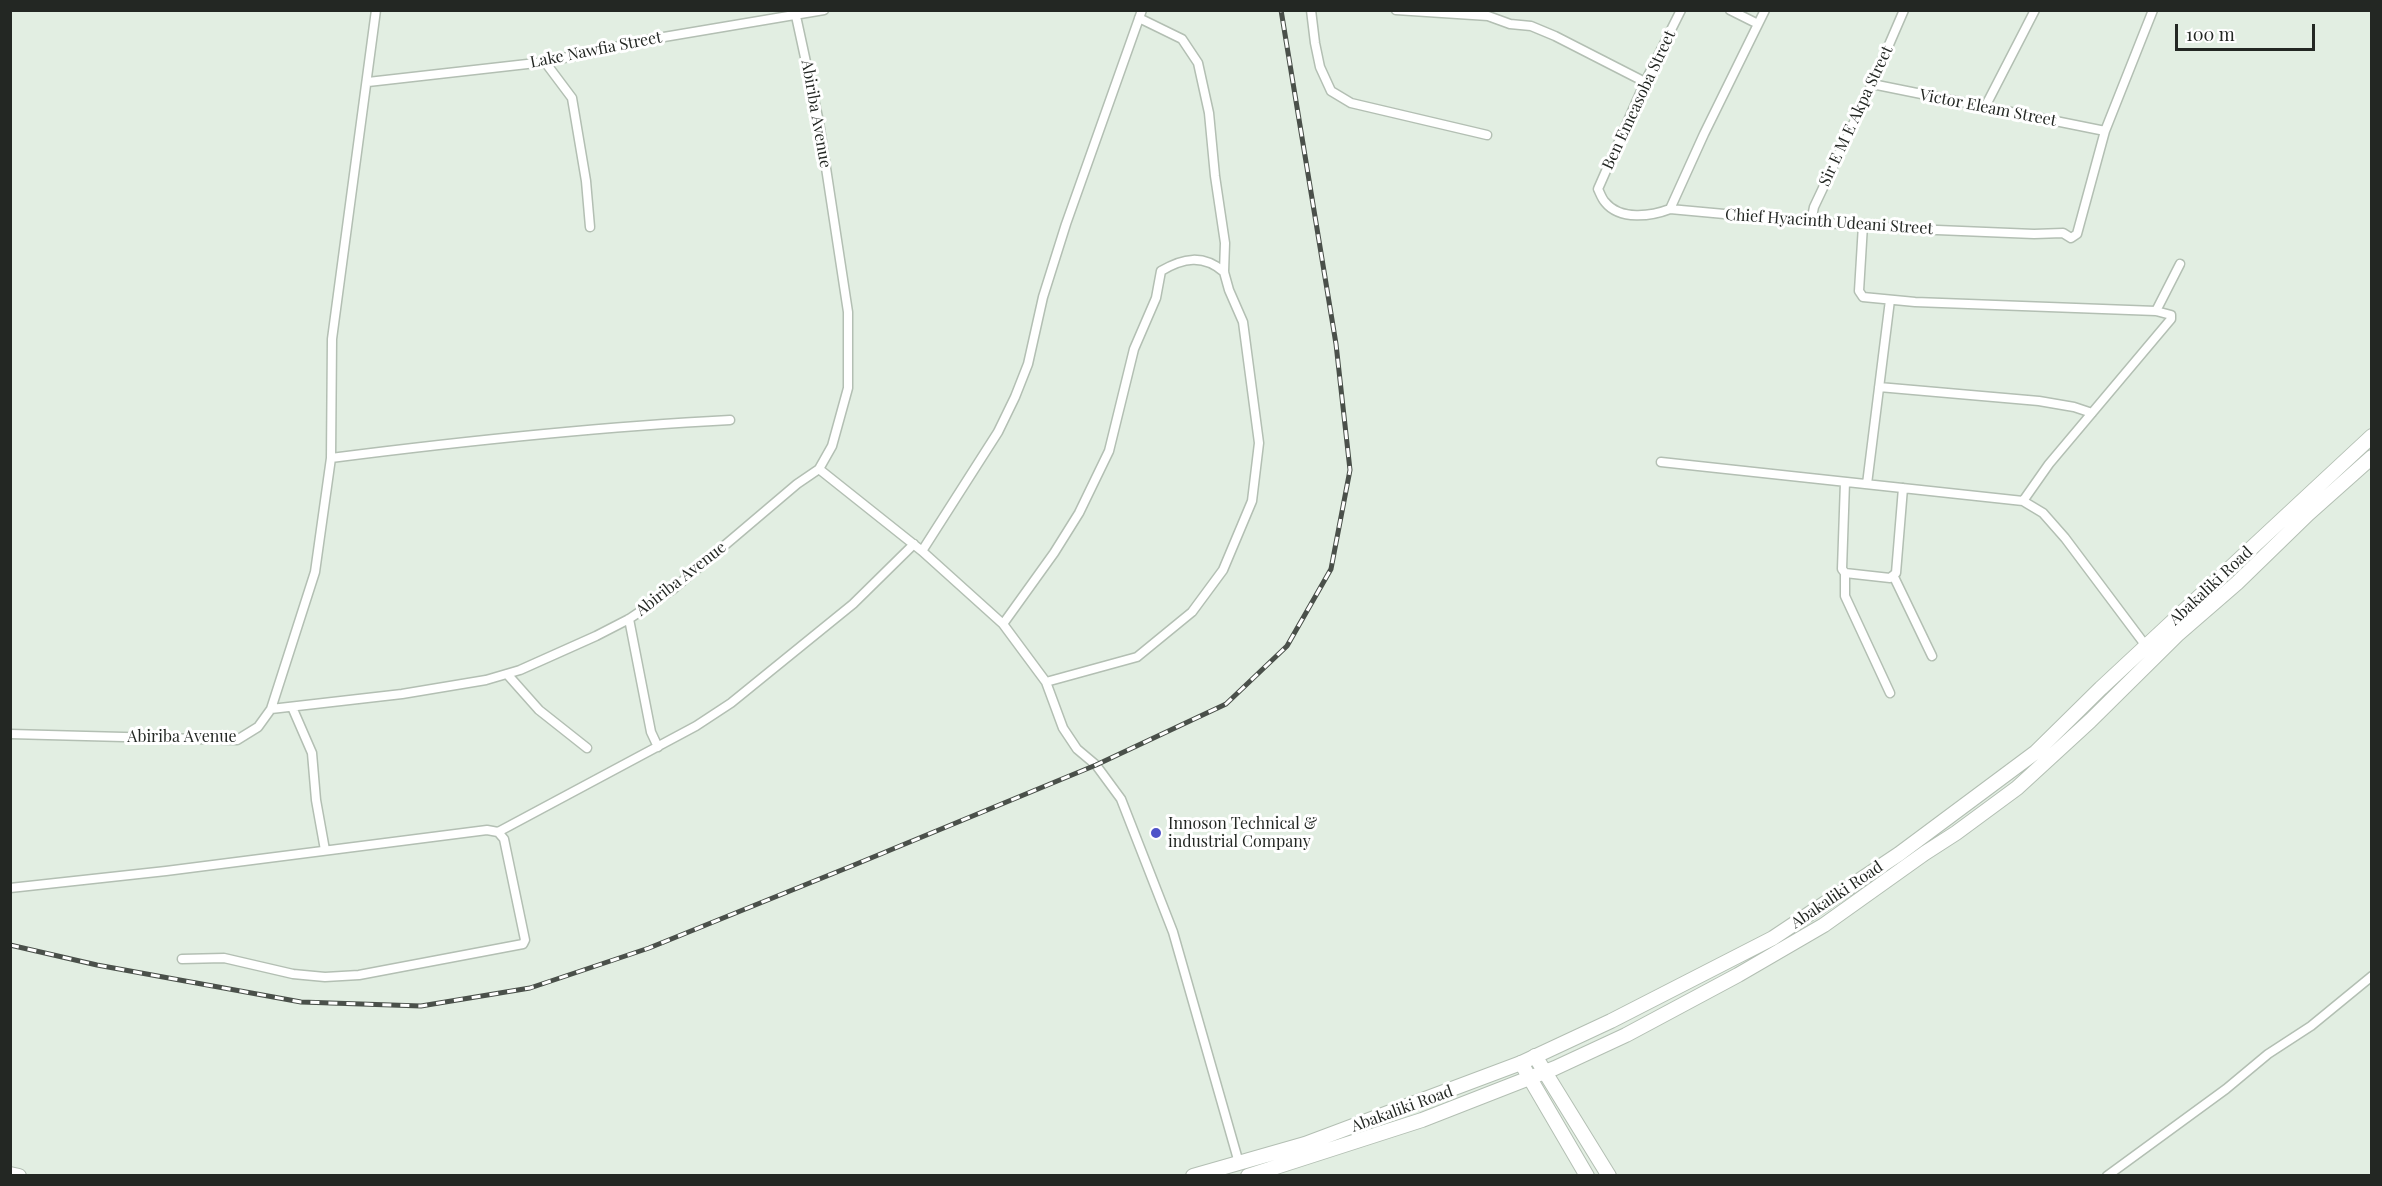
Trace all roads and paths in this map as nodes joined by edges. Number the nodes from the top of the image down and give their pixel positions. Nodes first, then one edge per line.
1 (376, 10) edge
2 (824, 10) edge
3 (1311, 10) edge
4 (1396, 10) edge
5 (1681, 10) edge
6 (1730, 10) edge
7 (1765, 10) edge
8 (1904, 10) edge
9 (2035, 10) edge
10 (2153, 10) edge
11 (1140, 14) edge
12 (796, 16) junction
13 (1758, 24) junction
14 (545, 62) junction
15 (368, 82) junction
16 (1645, 82) junction
17 (1872, 84) junction
18 (1985, 107) junction
19 (2104, 131) junction
20 (1487, 135) dead end
21 (1598, 189) joint
22 (1671, 209) junction
23 (1812, 222) junction
24 (1863, 225) junction
25 (590, 227) dead end
26 (2180, 264) dead end
27 (1224, 272) junction
28 (1890, 300) junction
29 (2156, 311) junction
30 (1879, 387) junction
31 (2092, 413) junction
32 (730, 420) dead end
33 (2372, 436) edge
34 (2372, 457) edge
35 (331, 458) junction
36 (1661, 462) dead end
37 (819, 469) junction
38 (1845, 482) junction
39 (1867, 484) junction
40 (1903, 488) junction
41 (2023, 501) junction
42 (914, 544) junction
43 (922, 551) junction
44 (1845, 573) junction
45 (1894, 577) junction
46 (629, 619) junction
47 (1003, 624) junction
48 (2146, 646) junction
49 (1932, 656) dead end
50 (507, 674) junction
51 (1046, 682) junction
52 (1890, 693) dead end
53 (292, 707) junction
54 (271, 709) junction
55 (10, 734) edge
56 (658, 747) junction
57 (587, 748) dead end
58 (498, 832) junction
59 (325, 850) junction
60 (10, 888) edge
61 (182, 960) dead end
62 (2372, 976) edge
63 (1535, 1056) junction
64 (1521, 1063) junction
65 (1544, 1073) junction
66 (1530, 1079) junction
67 (1239, 1163) junction
68 (10, 1174) edge
69 (19, 1176) edge
70 (1192, 1176) edge
71 (1248, 1176) edge
72 (1587, 1176) edge
73 (1609, 1176) edge
74 (2107, 1176) edge

1 - 15 street
2 - 12 street, Lake Nawfia Street
3 - 20 street
4 - 16 street
5 - 16 street, Ben Emeasoba Street
6 - 13 street
7 - 13 street
8 - 17 street, Sir E M E Akpa Street
9 - 18 street
10 - 19 street
11 - 27 street
11 - 43 street
12 - 14 street, Lake Nawfia Street
12 - 37 street, Abiriba Avenue
13 - 22 street
14 - 15 street, Lake Nawfia Street
14 - 25 street
15 - 35 street
16 - 21 street, Ben Emeasoba Street
17 - 18 street, Victor Eleam Street
17 - 23 street, Sir E M E Akpa Street
18 - 19 street, Victor Eleam Street
19 - 24 street, Chief Hyacinth Udeani Street
21 - 22 street, Chief Hyacinth Udeani Street
22 - 23 street, Chief Hyacinth Udeani Street
23 - 24 street, Chief Hyacinth Udeani Street
24 - 28 street
26 - 29 street
27 - 47 street
27 - 51 street
28 - 29 street
28 - 30 street
29 - 31 street
30 - 31 street
30 - 39 street
31 - 41 street
32 - 35 street
33 - 48 main road, Abakaliki Road
34 - 65 main road, Abakaliki Road
35 - 54 street
36 - 38 street
37 - 42 street
37 - 46 street, Abiriba Avenue
38 - 39 street
38 - 44 street
39 - 40 street
40 - 41 street
40 - 45 street
41 - 48 street
42 - 43 street
42 - 56 street
43 - 47 street
44 - 45 street
44 - 52 street
45 - 49 street
46 - 50 street, Abiriba Avenue
46 - 56 street
47 - 51 street
48 - 63 main road, Abakaliki Road
50 - 53 street, Abiriba Avenue
50 - 57 street
51 - 67 street
53 - 54 street, Abiriba Avenue
53 - 59 street
54 - 55 street, Abiriba Avenue
56 - 58 street
58 - 59 street
58 - 61 street
59 - 60 street
62 - 74 street
63 - 64 main road, Abakaliki Road
63 - 65 main road
64 - 66 main road
64 - 67 main road, Abakaliki Road
65 - 66 main road, Abakaliki Road
65 - 73 main road
66 - 71 main road, Abakaliki Road
66 - 72 main road
67 - 70 main road, Abakaliki Road
68 - 69 main road

